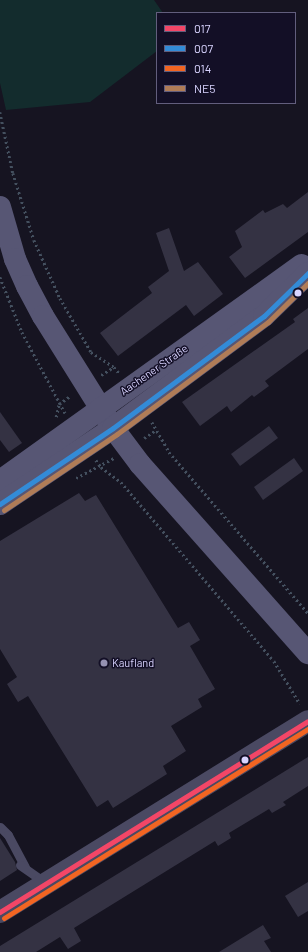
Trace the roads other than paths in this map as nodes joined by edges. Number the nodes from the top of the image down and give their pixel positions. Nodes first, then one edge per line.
1 (0, 207) edge
2 (308, 260) edge
3 (308, 273) edge
4 (100, 408) junction
5 (113, 428) junction
6 (0, 480) edge
7 (0, 504) edge
8 (308, 653) edge
9 (304, 714) edge
10 (0, 827) edge
11 (16, 863) dead end
12 (25, 867) junction
13 (47, 884) junction
14 (0, 912) edge

1 - 4 main road
2 - 4 main road, Aachener Straße
3 - 5 main road, Aachener Straße
4 - 5 main road
4 - 6 main road, Aachener Straße
5 - 7 main road, Aachener Straße
5 - 8 main road
9 - 13 street
10 - 12 lane
11 - 12 lane
12 - 13 lane
13 - 14 street

